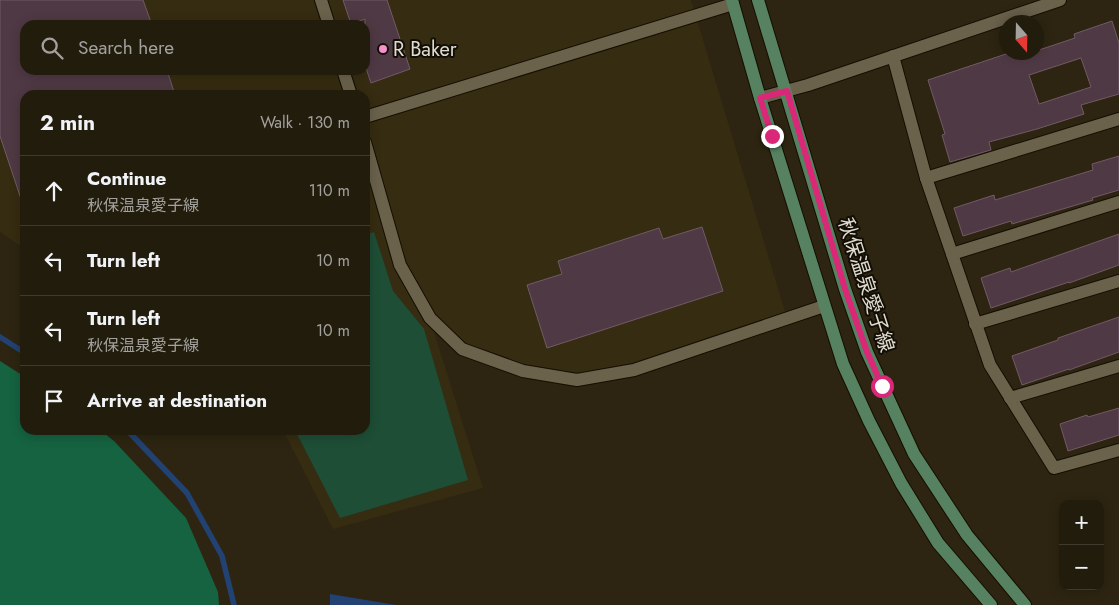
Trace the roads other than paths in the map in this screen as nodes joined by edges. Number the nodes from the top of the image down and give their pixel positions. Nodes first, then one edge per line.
1 (321, 0) edge
2 (758, 0) edge
3 (1060, 0) edge
4 (732, 2) edge
5 (327, 20) edge
6 (893, 56) junction
7 (345, 75) edge
8 (349, 90) edge
9 (787, 91) junction
10 (760, 98) junction
11 (370, 115) edge
12 (1119, 120) edge
13 (370, 159) edge
14 (926, 178) junction
15 (1119, 202) edge
16 (952, 254) junction
17 (1119, 281) edge
18 (824, 306) junction
19 (975, 324) junction
20 (1119, 366) edge
21 (1010, 398) junction
22 (1119, 450) edge
23 (991, 605) edge
24 (1025, 605) edge

1 - 5 street
2 - 9 main road, 秋保温泉愛子線
3 - 6 street
4 - 10 main road
4 - 11 street
6 - 9 street
6 - 14 street
7 - 8 street
9 - 10 street
9 - 24 main road, 秋保温泉愛子線
10 - 18 main road
12 - 14 street
13 - 18 street
14 - 16 street
15 - 16 street
16 - 19 street
17 - 19 street
18 - 23 main road
19 - 21 street
20 - 21 street
21 - 22 street

